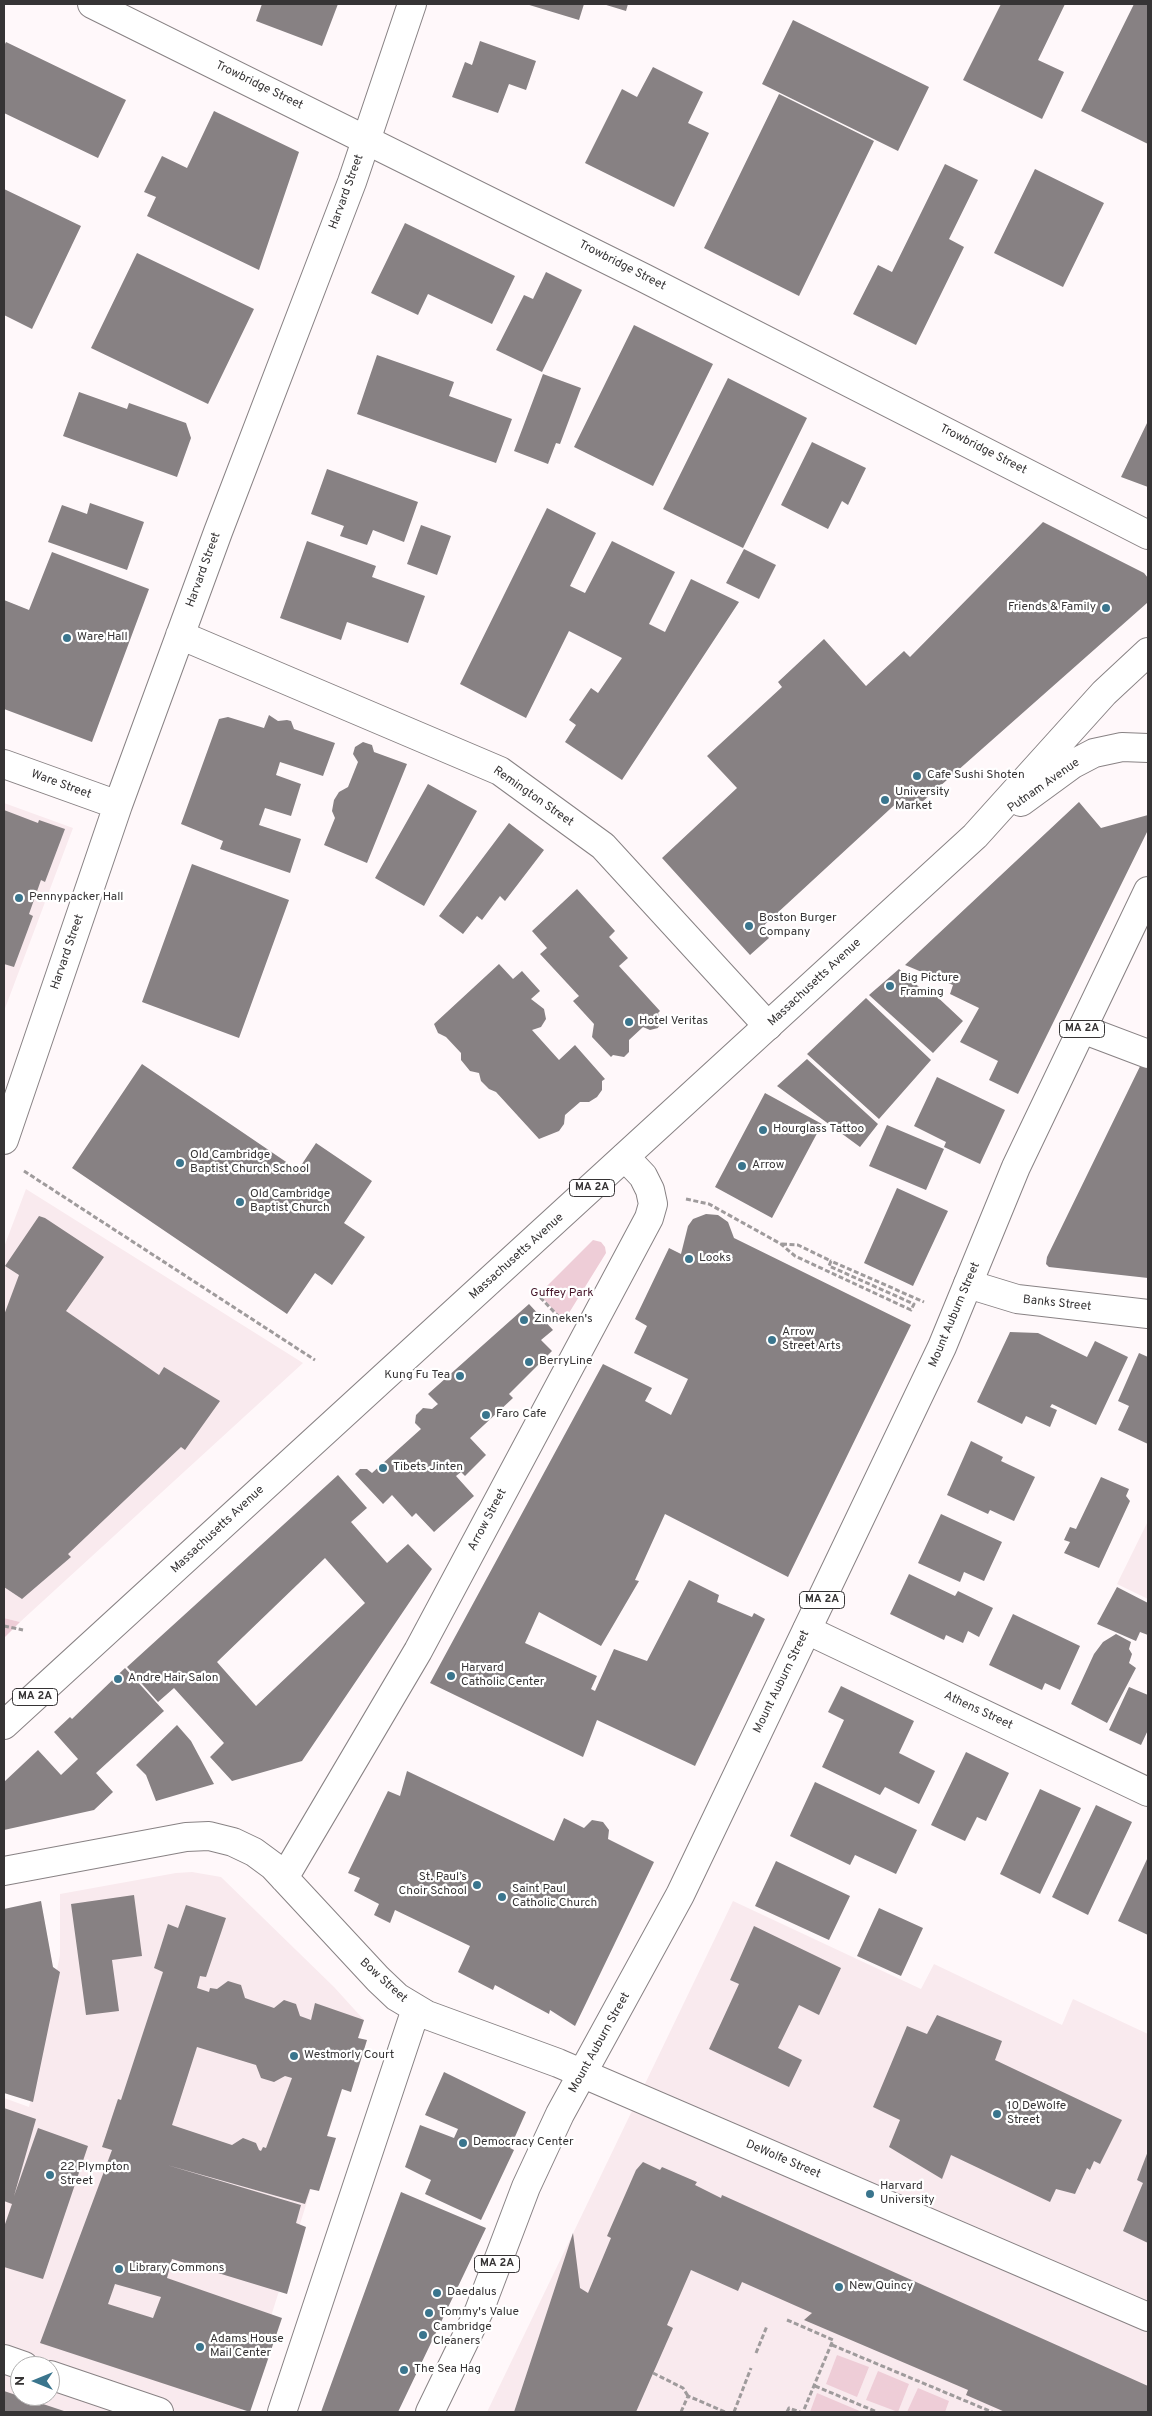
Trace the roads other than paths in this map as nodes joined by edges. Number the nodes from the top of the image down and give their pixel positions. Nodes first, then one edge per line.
1 (92, 4) edge
2 (412, 4) edge
3 (366, 138) junction
4 (1148, 535) edge
5 (180, 635) junction
6 (1148, 652) edge
7 (1148, 748) edge
8 (4, 764) edge
9 (118, 805) junction
10 (975, 836) junction
11 (1148, 891) edge
12 (768, 1026) junction
13 (1082, 1029) junction
14 (1148, 1054) edge
15 (4, 1140) edge
16 (625, 1157) junction
17 (968, 1284) junction
18 (1148, 1314) edge
19 (807, 1630) junction
20 (4, 1725) edge
21 (1148, 1792) edge
22 (4, 1871) edge
23 (284, 1878) junction
24 (416, 2009) junction
25 (583, 2074) junction
26 (1148, 2317) edge
27 (60, 2378) edge
28 (159, 2412) edge
29 (282, 2412) edge
30 (430, 2412) edge

1 - 3 street, Trowbridge Street
2 - 3 street, Harvard Street
3 - 4 street, Trowbridge Street
3 - 5 street, Harvard Street
5 - 9 street, Harvard Street
5 - 12 street, Remington Street
6 - 10 street, Massachusetts Avenue / MA 2A
7 - 10 street, Putnam Avenue
8 - 9 street, Ware Street
9 - 15 street, Harvard Street
10 - 12 street, Massachusetts Avenue / MA 2A
11 - 13 street, Mount Auburn Street / MA 2A
12 - 16 street, Massachusetts Avenue / MA 2A
13 - 14 street
13 - 17 street, Mount Auburn Street / MA 2A
16 - 20 street, Massachusetts Avenue / MA 2A
16 - 23 street, Arrow Street
17 - 18 street, Banks Street
17 - 19 street, Mount Auburn Street / MA 2A
19 - 21 street, Athens Street
19 - 25 street, Mount Auburn Street / MA 2A
22 - 23 street, Bow Street
23 - 24 street, Bow Street
24 - 25 street, DeWolfe Street
24 - 29 street, Bow Street
25 - 26 street, DeWolfe Street
25 - 30 street, Mount Auburn Street / MA 2A
27 - 28 street

